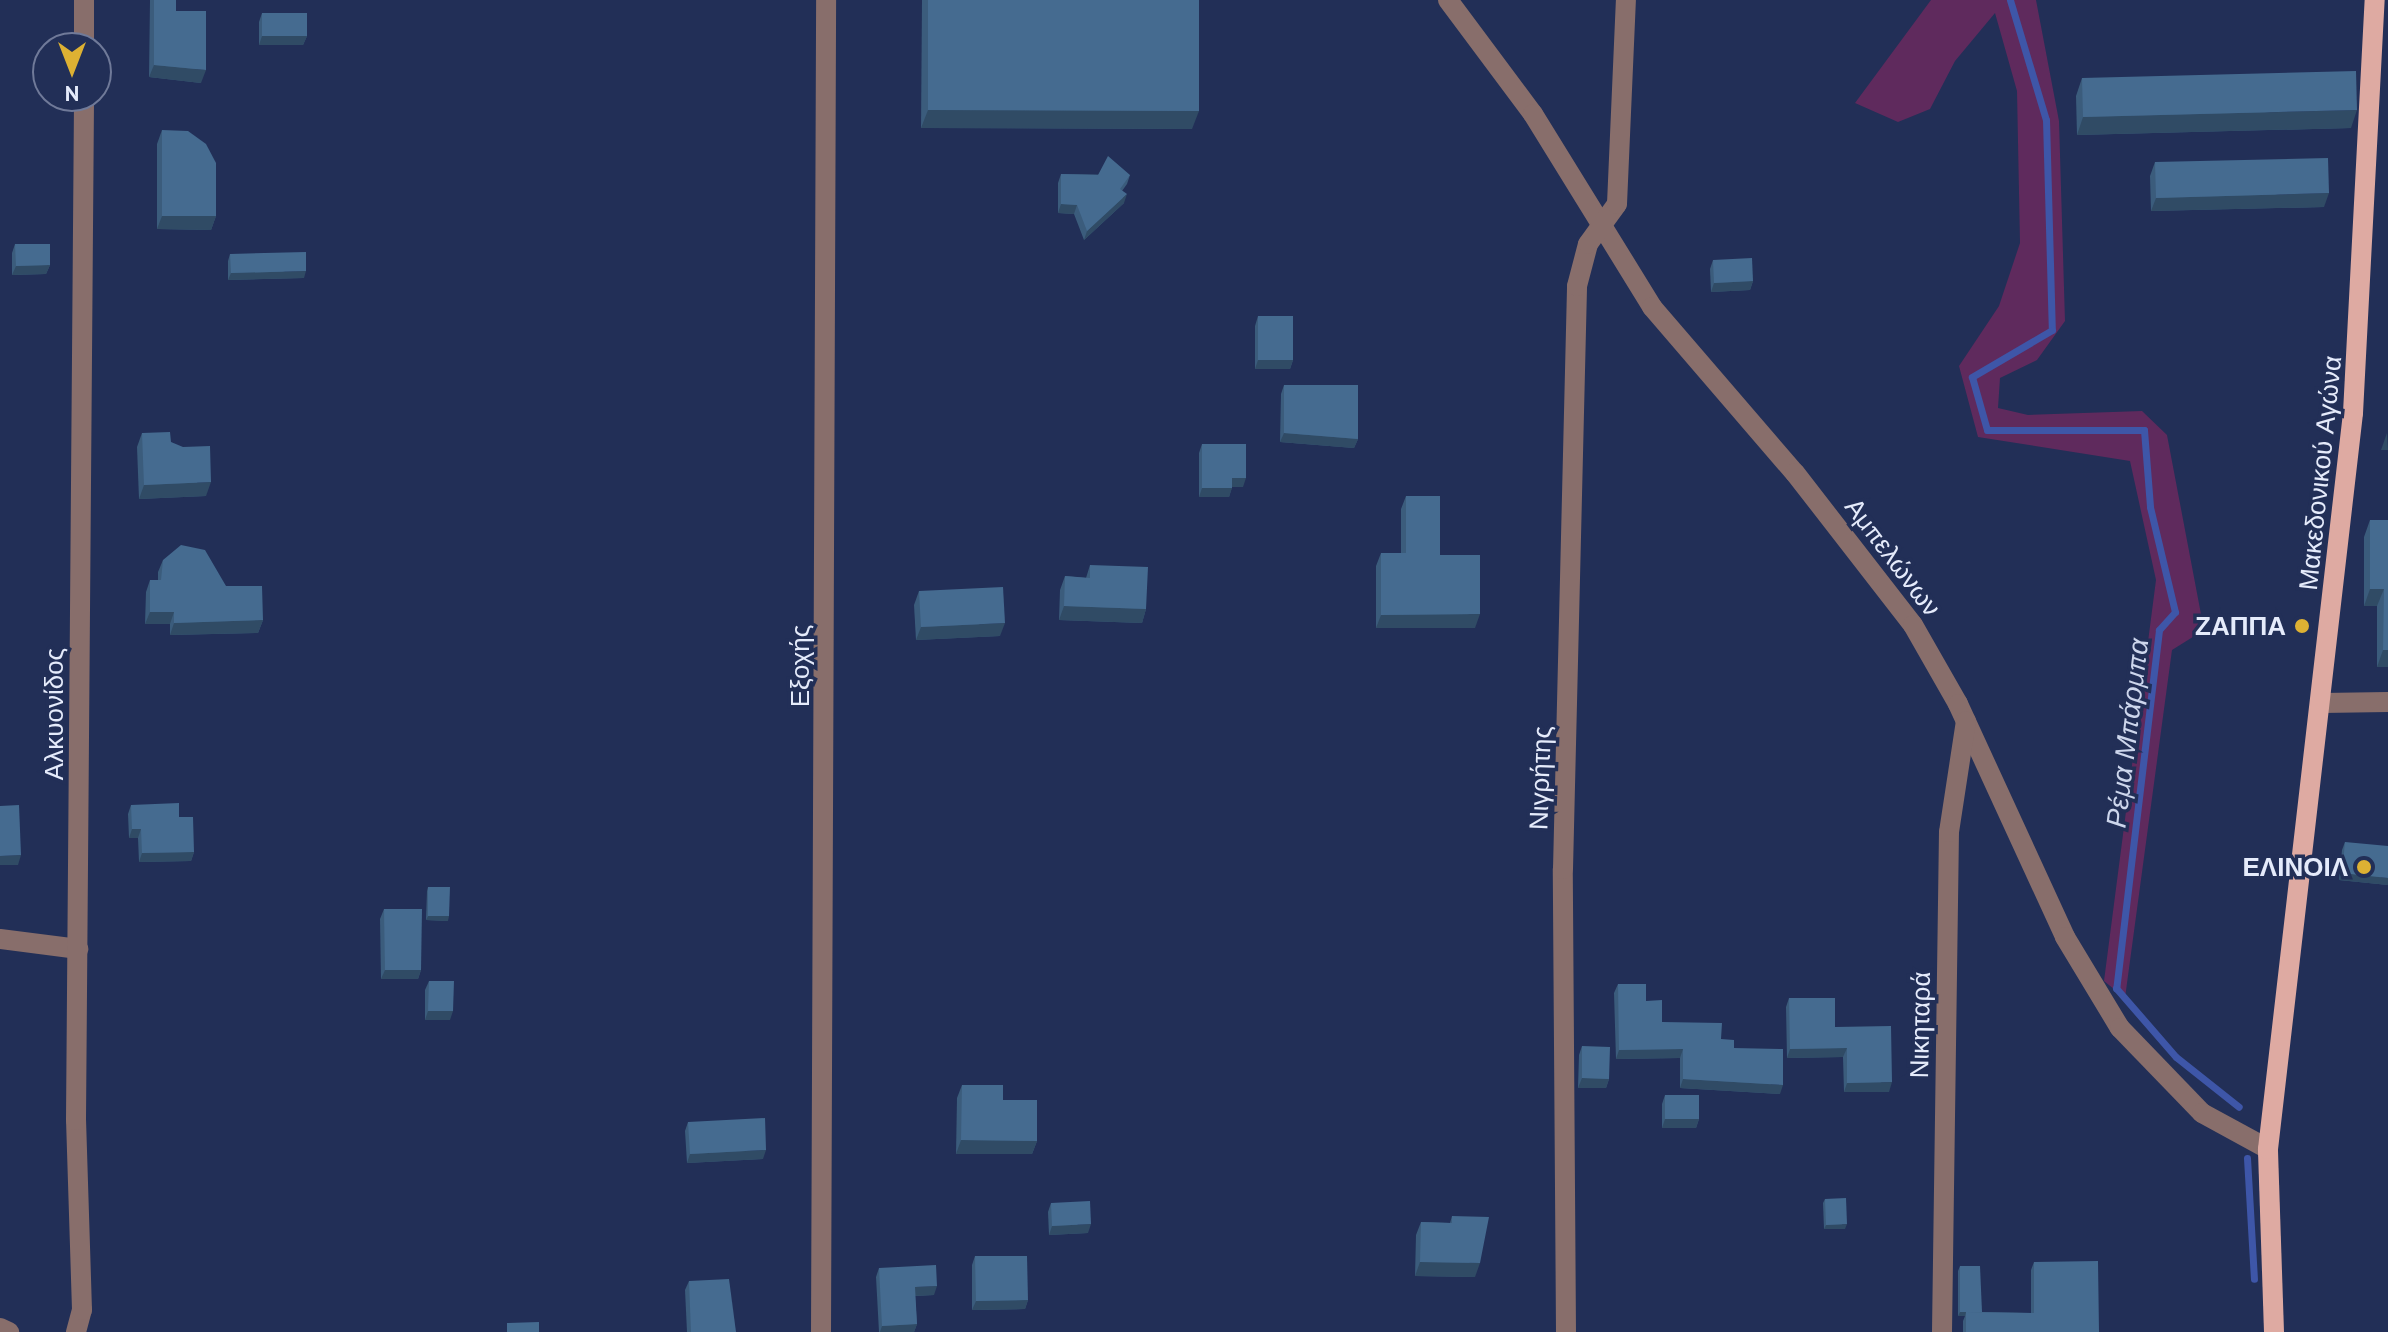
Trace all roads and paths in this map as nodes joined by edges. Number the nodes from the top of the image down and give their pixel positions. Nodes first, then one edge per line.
1 (84, 0) edge
2 (826, 0) edge
3 (1448, 0) edge
4 (1626, 0) edge
5 (2375, 0) edge
6 (84, 32) edge
7 (84, 112) edge
8 (1600, 233) junction
9 (2388, 702) edge
10 (2322, 703) junction
11 (1966, 721) junction
12 (0, 939) edge
13 (78, 949) junction
14 (2268, 1149) junction
15 (0, 1328) edge
16 (9, 1332) edge
17 (76, 1332) edge
18 (821, 1332) edge
19 (1566, 1332) edge
20 (1942, 1332) edge
21 (2274, 1332) edge

1 - 6 street
2 - 18 street, Εξοχής
3 - 8 street, Αμπελώνων
4 - 8 street, Νιγρήτης
5 - 10 main road, Μακεδονικού Αγώνα
7 - 13 street, Αλκυονίδος
8 - 11 street, Αμπελώνων
8 - 19 street, Νιγρήτης
9 - 10 street
10 - 14 main road, Μακεδονικού Αγώνα
11 - 14 street, Αμπελώνων
11 - 20 street, Νικηταρά
12 - 13 street
13 - 17 street, Αλκυονίδος
14 - 21 main road, Μακεδονικού Αγώνα
15 - 16 street

